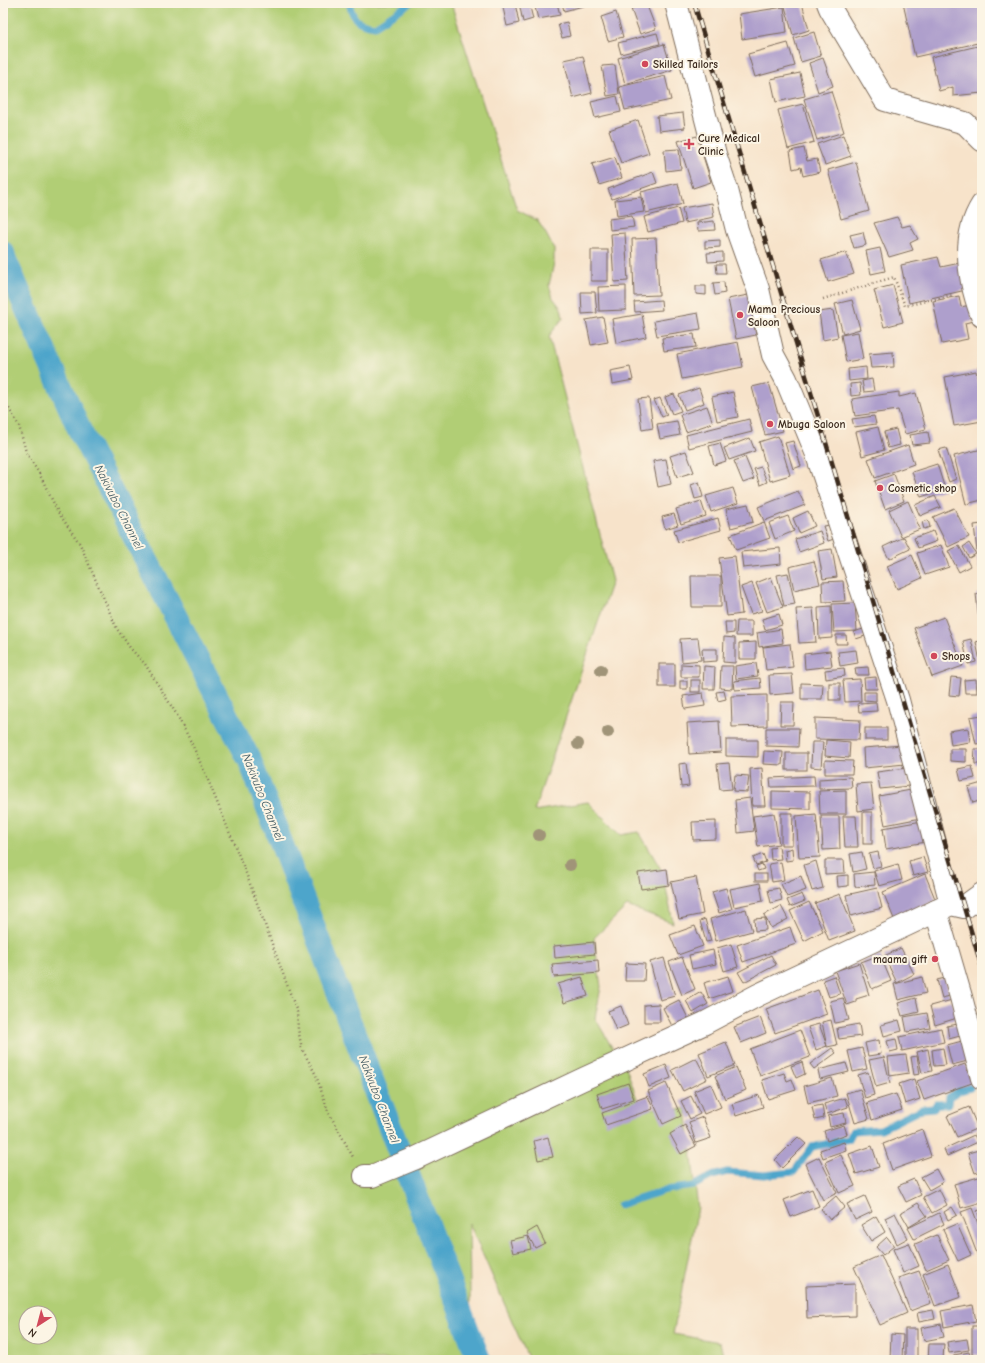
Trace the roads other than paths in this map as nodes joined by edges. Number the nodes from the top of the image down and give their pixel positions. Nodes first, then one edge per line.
1 (676, 3) edge
2 (828, 3) edge
3 (982, 140) edge
4 (982, 205) edge
5 (982, 316) edge
6 (982, 894) edge
7 (944, 907) junction
8 (982, 1078) edge
9 (369, 1176) road end

1 - 7 street
2 - 3 street
4 - 5 street
6 - 7 street
7 - 8 street
7 - 9 street

